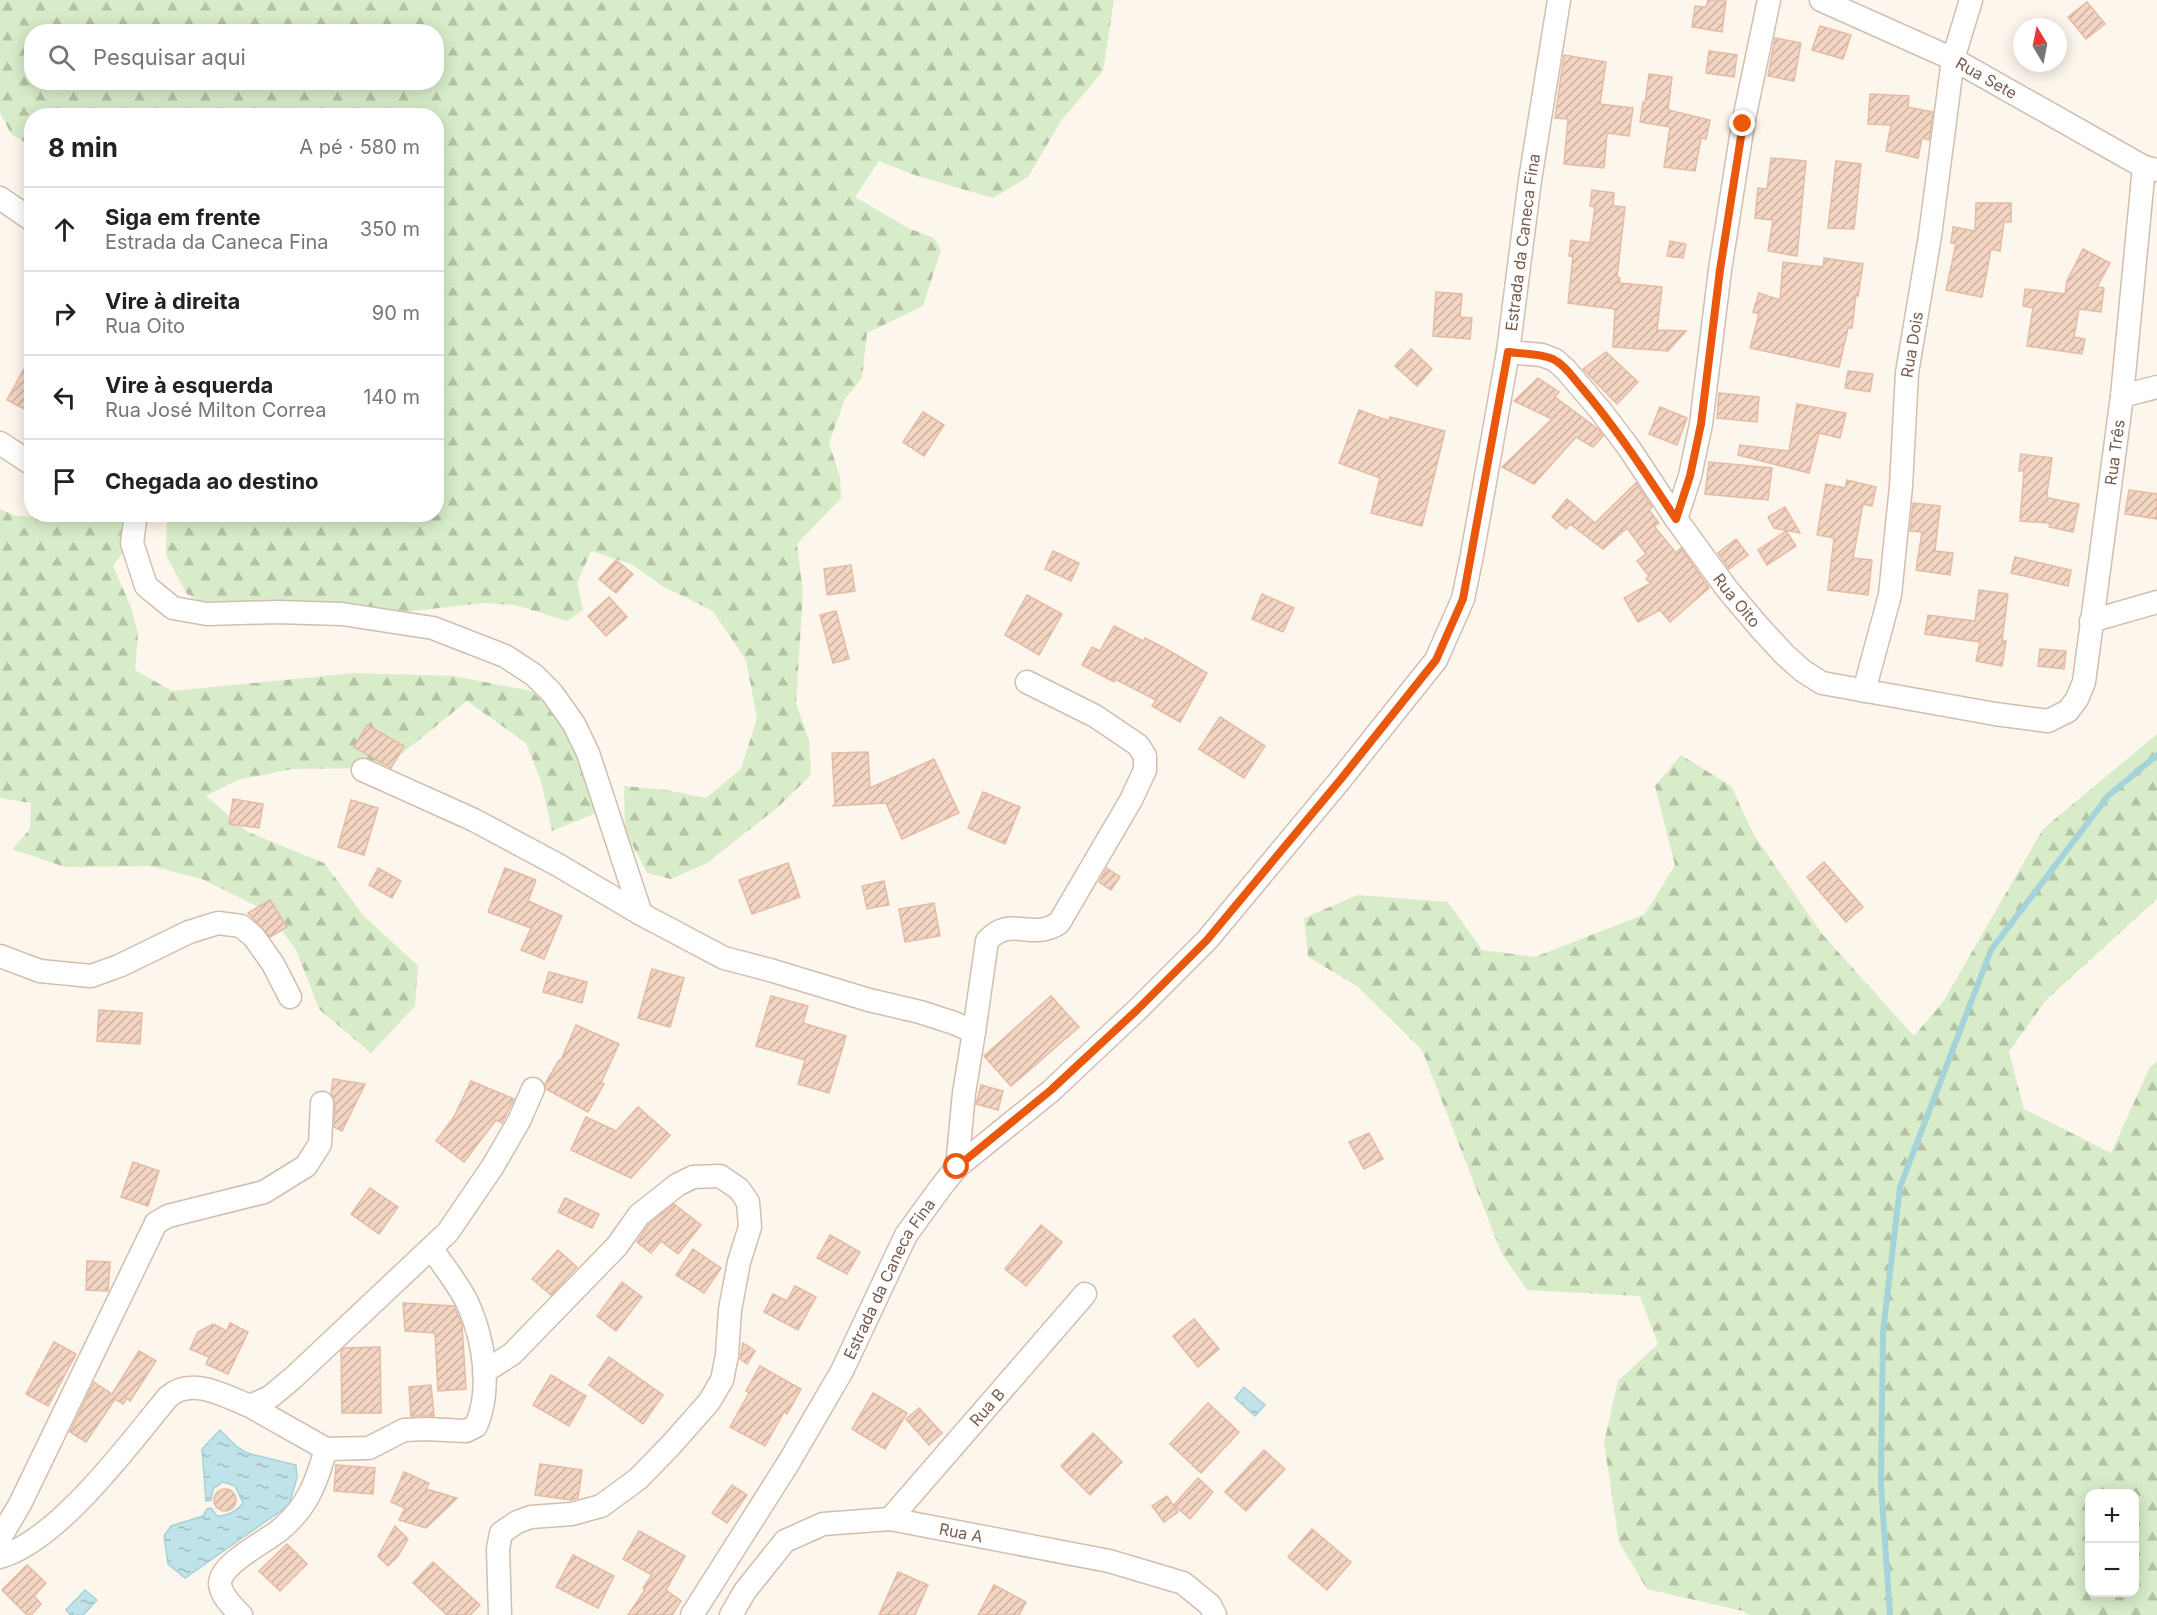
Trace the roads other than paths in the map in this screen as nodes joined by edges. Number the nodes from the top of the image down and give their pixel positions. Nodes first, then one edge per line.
1 (1559, 0) edge
2 (1768, 0) edge
3 (1821, 0) edge
4 (1971, 0) edge
5 (1953, 59) junction
6 (2151, 168) edge
7 (0, 198) edge
8 (24, 214) edge
9 (1508, 352) junction
10 (2157, 387) edge
11 (2122, 396) junction
12 (0, 443) edge
13 (24, 459) edge
14 (1676, 519) junction
15 (135, 522) edge
16 (2157, 602) edge
17 (2091, 621) junction
18 (1027, 682) dead end
19 (1864, 691) junction
20 (2048, 720) joint
21 (363, 770) dead end
22 (641, 914) junction
23 (0, 956) edge
24 (290, 997) dead end
25 (974, 1032) junction
26 (533, 1089) dead end
27 (322, 1103) dead end
28 (957, 1167) junction
29 (432, 1250) junction
30 (1085, 1294) dead end
31 (484, 1372) junction
32 (250, 1406) junction
33 (326, 1449) junction
34 (890, 1519) junction
35 (0, 1538) edge
36 (0, 1557) edge
37 (234, 1608) edge
38 (500, 1615) edge
39 (692, 1615) edge
40 (731, 1615) edge
41 (1215, 1615) edge

1 - 9 street, Estrada da Caneca Fina
2 - 14 street
3 - 5 street, Rua Sete
4 - 5 street, Rua Dois
5 - 6 street, Rua Sete
5 - 19 street, Rua Dois
6 - 11 street, Rua Três
7 - 8 street
9 - 14 street, Rua Oito
9 - 28 street, Estrada da Caneca Fina
10 - 11 street
11 - 17 street, Rua Três
12 - 13 street
14 - 19 street, Rua Oito
15 - 22 street
16 - 17 street
17 - 20 street, Rua Três
18 - 25 street
19 - 20 street, Rua Oito
21 - 22 street
22 - 25 street
23 - 24 street
25 - 28 street
26 - 29 street
27 - 35 street
28 - 39 street, Estrada da Caneca Fina
29 - 31 street
29 - 32 street
30 - 34 street, Rua B
31 - 33 street
31 - 38 street
32 - 33 street
32 - 36 street
33 - 37 street
34 - 40 street, Rua A
34 - 41 street, Rua A

